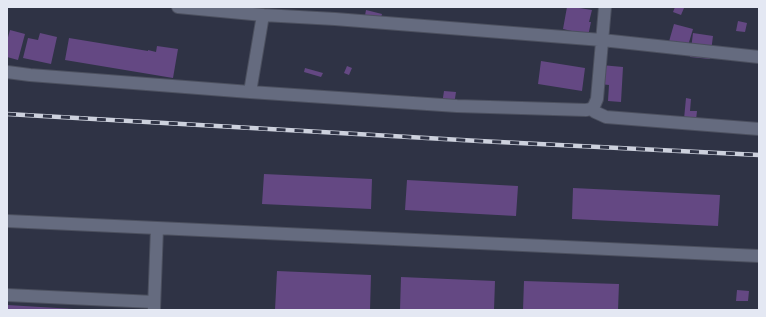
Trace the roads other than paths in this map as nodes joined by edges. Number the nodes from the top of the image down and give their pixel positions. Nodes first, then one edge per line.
1 (178, 7) edge
2 (604, 7) edge
3 (205, 8) edge
4 (336, 13) edge
5 (263, 15) junction
6 (602, 40) junction
7 (759, 57) edge
8 (7, 72) edge
9 (250, 92) junction
10 (591, 109) junction
11 (759, 129) edge
12 (7, 221) edge
13 (157, 228) junction
14 (759, 256) edge
15 (7, 294) edge
16 (154, 306) edge

1 - 3 street
2 - 6 street
3 - 5 street
4 - 5 street
4 - 6 street
5 - 9 street
6 - 7 street
6 - 10 street
8 - 9 street
9 - 10 street
10 - 11 street
12 - 13 street
13 - 14 street
13 - 16 street
15 - 16 street

